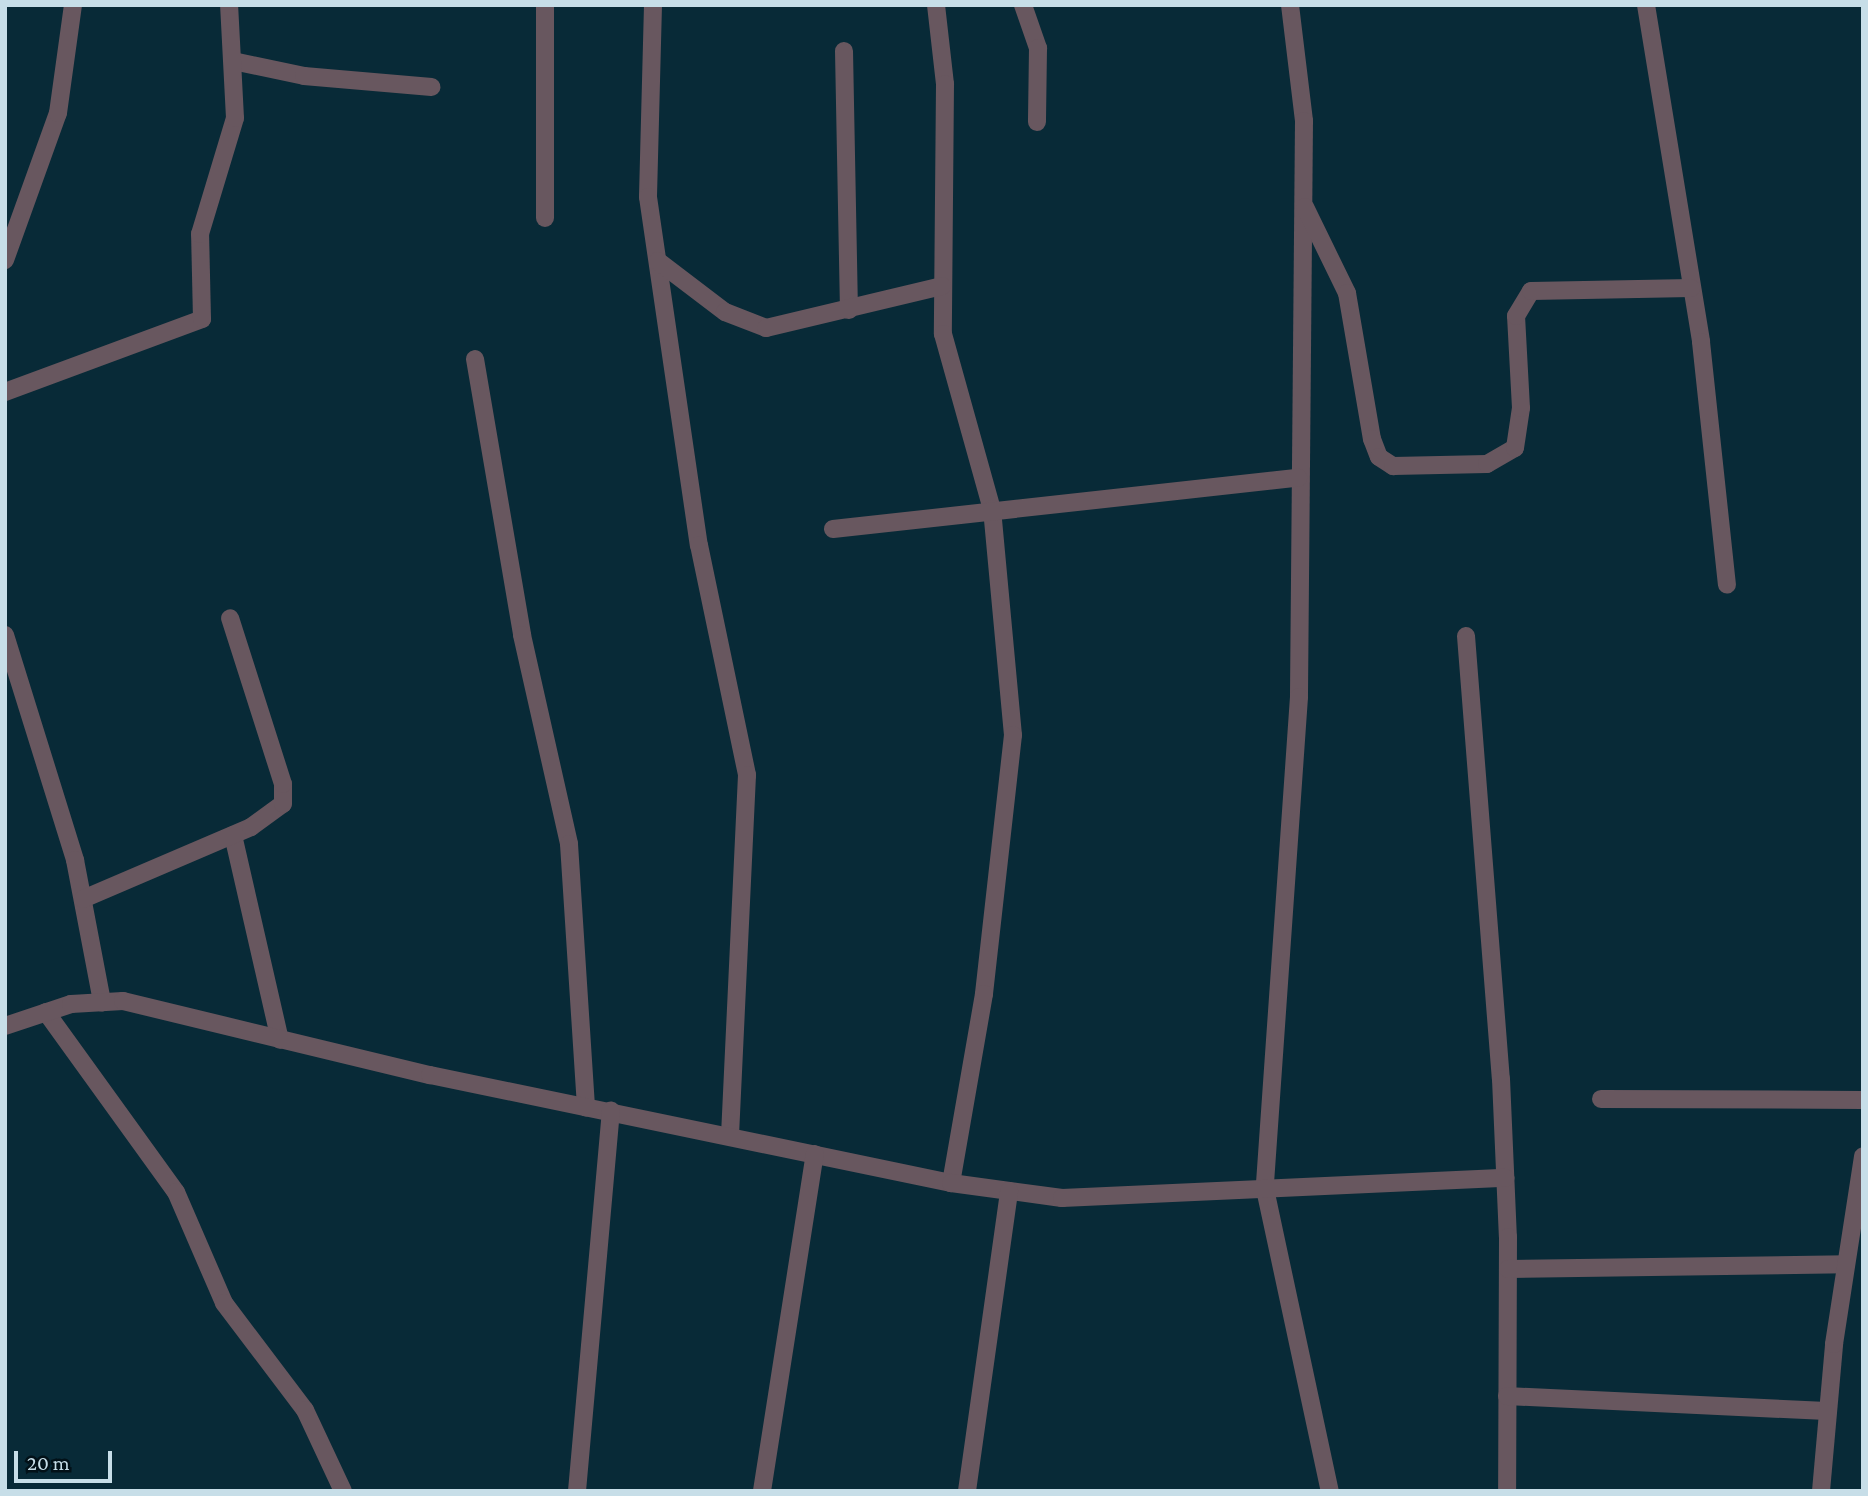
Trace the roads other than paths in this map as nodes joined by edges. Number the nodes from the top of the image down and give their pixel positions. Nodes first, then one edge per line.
1 (73, 5) edge
2 (229, 5) edge
3 (545, 5) edge
4 (653, 5) edge
5 (936, 5) edge
6 (1023, 5) edge
7 (1290, 5) edge
8 (1646, 5) edge
9 (844, 51) dead end
10 (233, 61) junction
11 (432, 87) dead end
12 (1037, 122) dead end
13 (1303, 204) junction
14 (545, 218) dead end
15 (5, 260) edge
16 (658, 261) junction
17 (942, 286) junction
18 (1691, 288) junction
19 (849, 310) junction
20 (474, 359) dead end
21 (5, 392) edge
22 (1298, 478) junction
23 (992, 509) junction
24 (833, 529) dead end
25 (1727, 585) dead end
26 (229, 618) dead end
27 (5, 635) edge
28 (1466, 636) dead end
29 (233, 835) junction
30 (83, 899) junction
31 (102, 1002) junction
32 (46, 1012) junction
33 (5, 1026) edge
34 (280, 1040) junction
35 (1601, 1100) dead end
36 (1863, 1100) edge
37 (586, 1107) junction
38 (611, 1111) junction
39 (730, 1136) junction
40 (815, 1154) junction
41 (1863, 1156) edge
42 (1506, 1178) junction
43 (951, 1183) junction
44 (1265, 1189) junction
45 (1009, 1191) junction
46 (1846, 1264) junction
47 (1508, 1269) junction
48 (1507, 1396) junction
49 (1828, 1411) junction
50 (343, 1491) edge
51 (577, 1491) edge
52 (762, 1491) edge
53 (967, 1491) edge
54 (1330, 1491) edge
55 (1507, 1491) edge
56 (1821, 1491) edge

1 - 15 street
2 - 10 street
3 - 14 street
4 - 16 street
5 - 17 street
6 - 12 street
7 - 13 street
8 - 18 street
9 - 19 street
10 - 11 street
10 - 21 street
13 - 18 street
13 - 22 street
16 - 19 street
16 - 39 street
17 - 19 street
17 - 23 street
18 - 25 street
20 - 37 street
22 - 23 street
22 - 44 street
23 - 24 street
23 - 43 street
26 - 29 street
27 - 30 street
28 - 42 street
29 - 30 street
29 - 34 street
30 - 31 street
31 - 32 street
31 - 34 street
32 - 33 street
32 - 50 street
34 - 37 street
35 - 36 street
37 - 38 street
38 - 39 street
38 - 51 street
39 - 40 street
40 - 43 street
40 - 52 street
41 - 46 street
42 - 44 street
42 - 47 street
43 - 45 street
44 - 45 street
44 - 54 street
45 - 53 street
46 - 47 street
46 - 49 street
47 - 48 street
48 - 49 street
48 - 55 street
49 - 56 street

